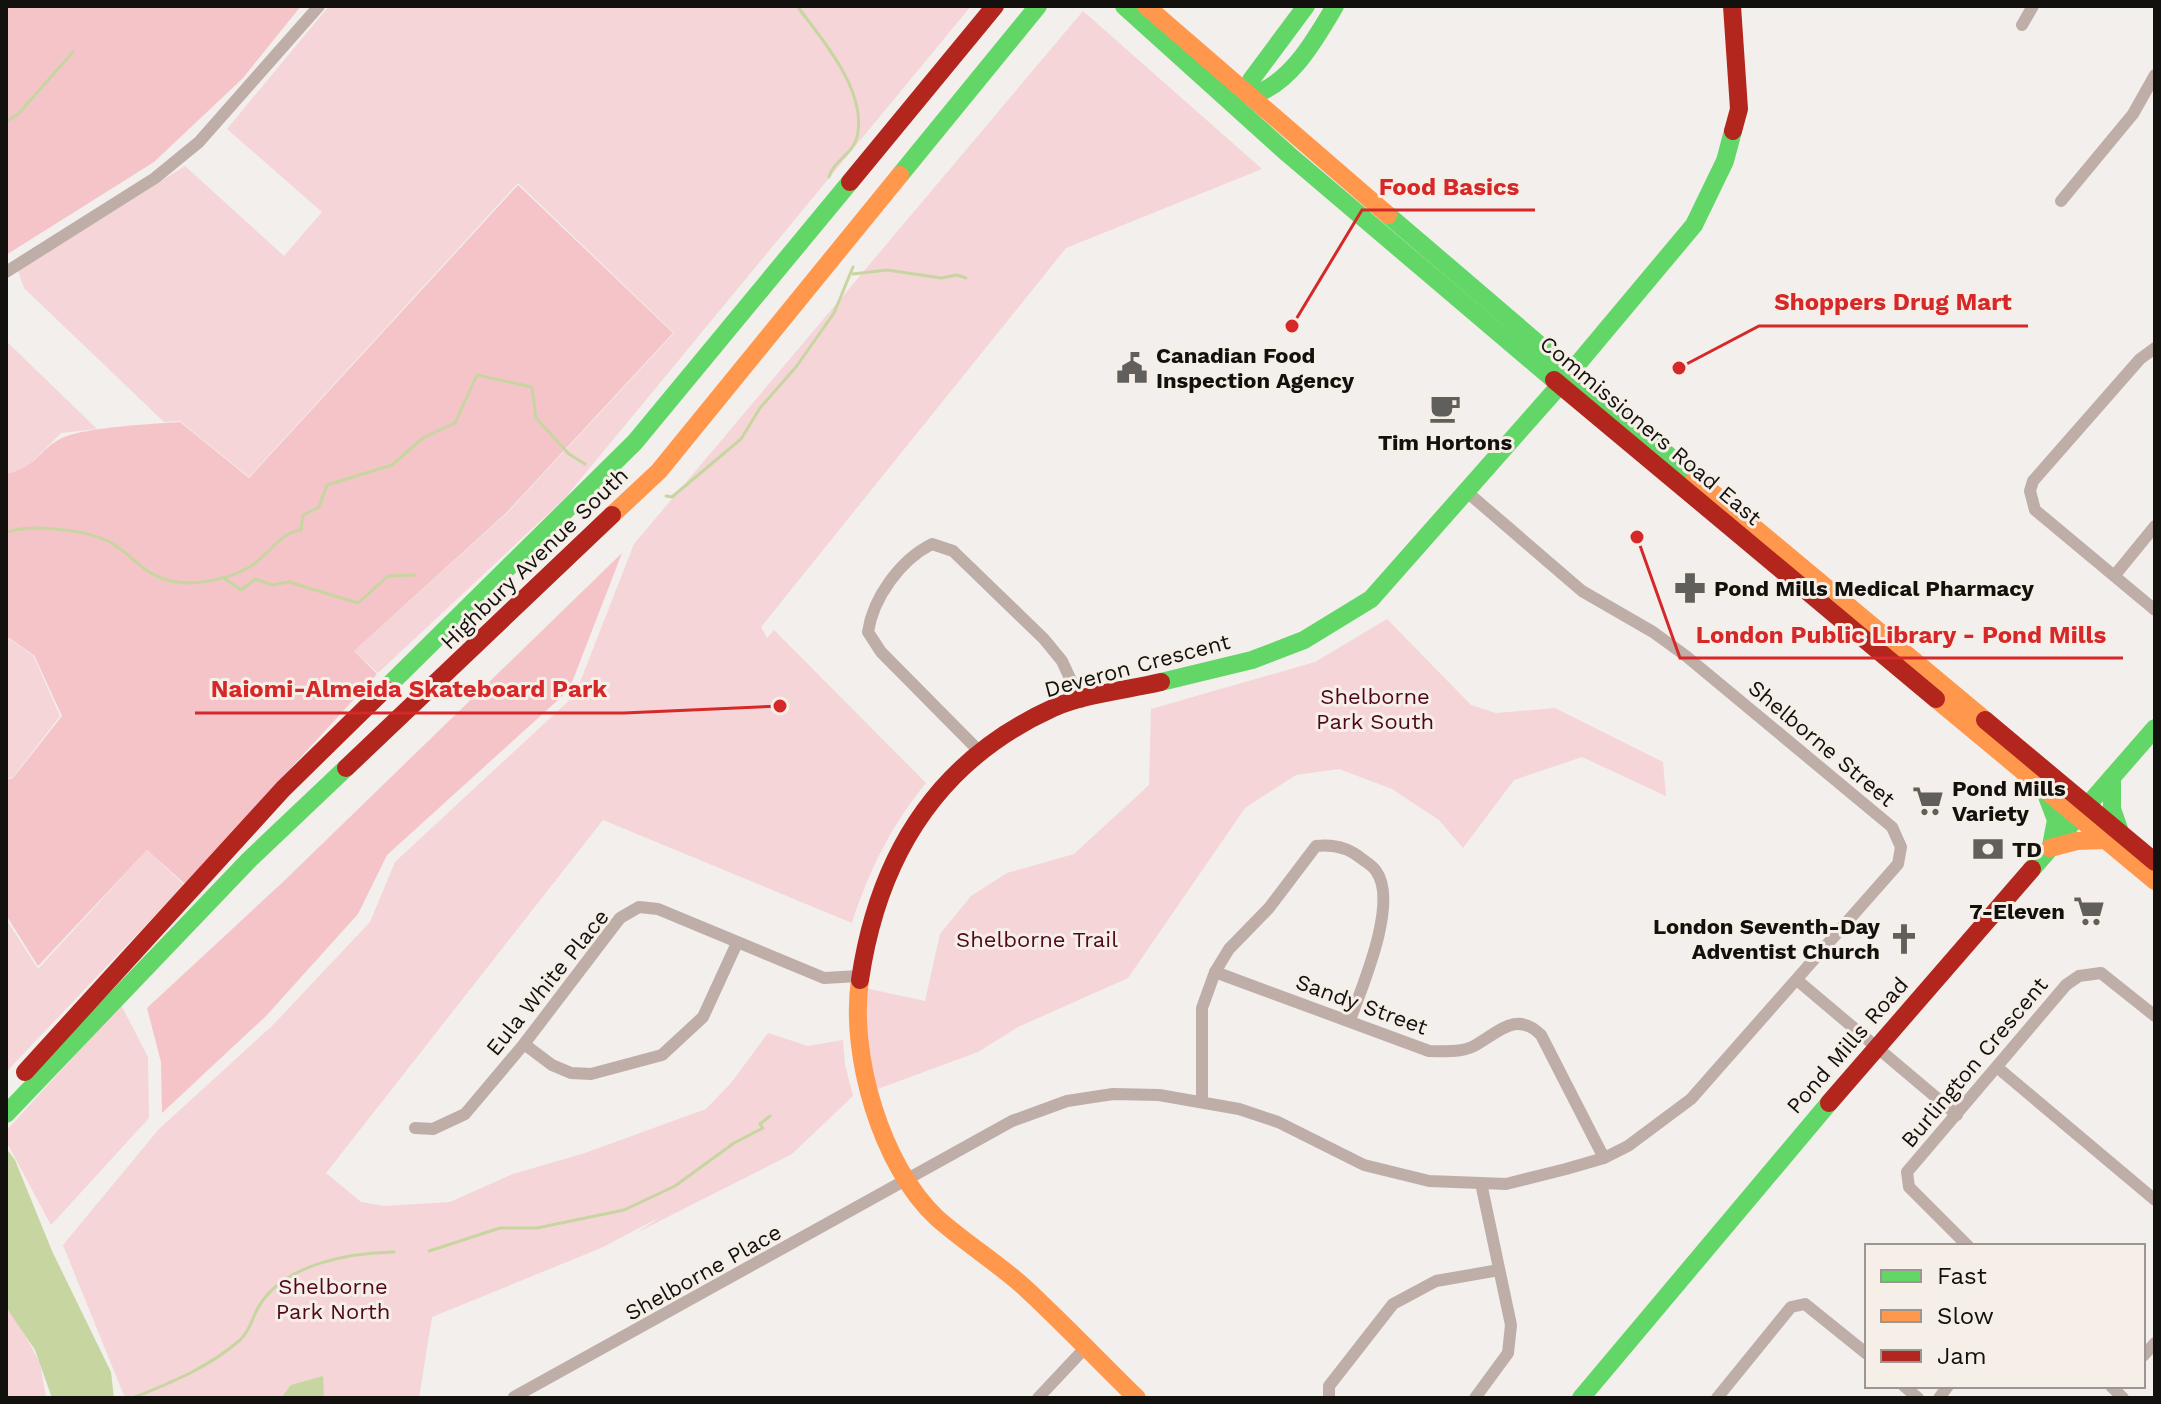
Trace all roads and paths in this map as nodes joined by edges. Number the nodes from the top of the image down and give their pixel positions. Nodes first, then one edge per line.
1 (319, 6) edge
2 (995, 6) edge
3 (1038, 6) edge
4 (1124, 6) edge
5 (1146, 6) edge
6 (1306, 6) edge
7 (1335, 6) edge
8 (1732, 6) edge
9 (2033, 6) edge
10 (2022, 25) dead end
11 (2155, 75) edge
12 (1244, 103) junction
13 (2061, 201) dead end
14 (6, 272) edge
15 (2155, 348) edge
16 (1565, 379) junction
17 (1467, 492) junction
18 (2155, 526) edge
19 (2115, 575) junction
20 (2155, 610) edge
21 (1081, 702) junction
22 (2155, 728) edge
23 (981, 753) junction
24 (2112, 777) junction
25 (2060, 781) junction
26 (2039, 784) junction
27 (2083, 810) junction
28 (2114, 837) junction
29 (2050, 848) junction
30 (2155, 862) edge
31 (2155, 881) edge
32 (737, 943) junction
33 (1215, 972) junction
34 (859, 976) junction
35 (1797, 980) junction
36 (2155, 1016) edge
37 (1350, 1020) junction
38 (524, 1044) junction
39 (1877, 1047) junction
40 (1998, 1068) junction
41 (1202, 1101) junction
42 (9, 1103) edge
43 (1957, 1115) junction
44 (415, 1128) dead end
45 (1604, 1158) junction
46 (909, 1181) junction
47 (1481, 1183) junction
48 (2155, 1200) edge
49 (1966, 1244) edge
50 (1499, 1270) junction
51 (1086, 1347) junction
52 (1865, 1352) edge
53 (514, 1397) edge
54 (1038, 1398) edge
55 (1137, 1398) edge
56 (1329, 1398) edge
57 (1475, 1398) edge
58 (1581, 1398) edge
59 (1717, 1398) edge

1 - 14 street
2 - 42 main road, Highbury Avenue South
3 - 42 main road, Highbury Avenue South
4 - 12 main road, Commissioners Road East
5 - 12 main road, Commissioners Road East
6 - 12 main road
7 - 12 main road
8 - 16 main road, Deveron Crescent
9 - 10 street
11 - 13 street
12 - 16 main road, Commissioners Road East
15 - 19 street
16 - 17 main road, Deveron Crescent
16 - 25 main road, Commissioners Road East
16 - 26 main road, Commissioners Road East
17 - 21 main road, Deveron Crescent
17 - 35 street, Shelborne Street
18 - 19 street
19 - 20 street
21 - 23 main road, Deveron Crescent
21 - 23 street
22 - 24 main road, Pond Mills Road
23 - 34 main road, Deveron Crescent
24 - 25 main road
24 - 27 main road, Pond Mills Road
24 - 28 main road
25 - 27 main road, Commissioners Road East
26 - 27 main road, Commissioners Road East
26 - 29 main road
27 - 28 main road, Commissioners Road East
27 - 29 main road, Pond Mills Road
28 - 29 main road
28 - 30 main road, Commissioners Road East
28 - 31 main road, Commissioners Road East
29 - 39 main road, Pond Mills Road
32 - 34 street, Eula White Place
32 - 38 street, Eula White Place
32 - 38 street
33 - 37 street, Sandy Street
33 - 37 street
33 - 41 street
34 - 46 main road, Deveron Crescent
35 - 39 street
35 - 45 street, Shelborne Street
36 - 40 street, Burlington Crescent
37 - 45 street, Sandy Street
38 - 44 street, Eula White Place
39 - 43 street
39 - 58 main road, Pond Mills Road
40 - 43 street, Burlington Crescent
40 - 48 street
41 - 46 street, Shelborne Street
41 - 47 street, Shelborne Street
43 - 49 street, Burlington Crescent
45 - 47 street, Shelborne Street
46 - 51 main road, Deveron Crescent
46 - 53 street, Shelborne Place
47 - 50 street
50 - 56 street
50 - 57 street
51 - 54 street
51 - 55 main road, Deveron Crescent
52 - 59 street

